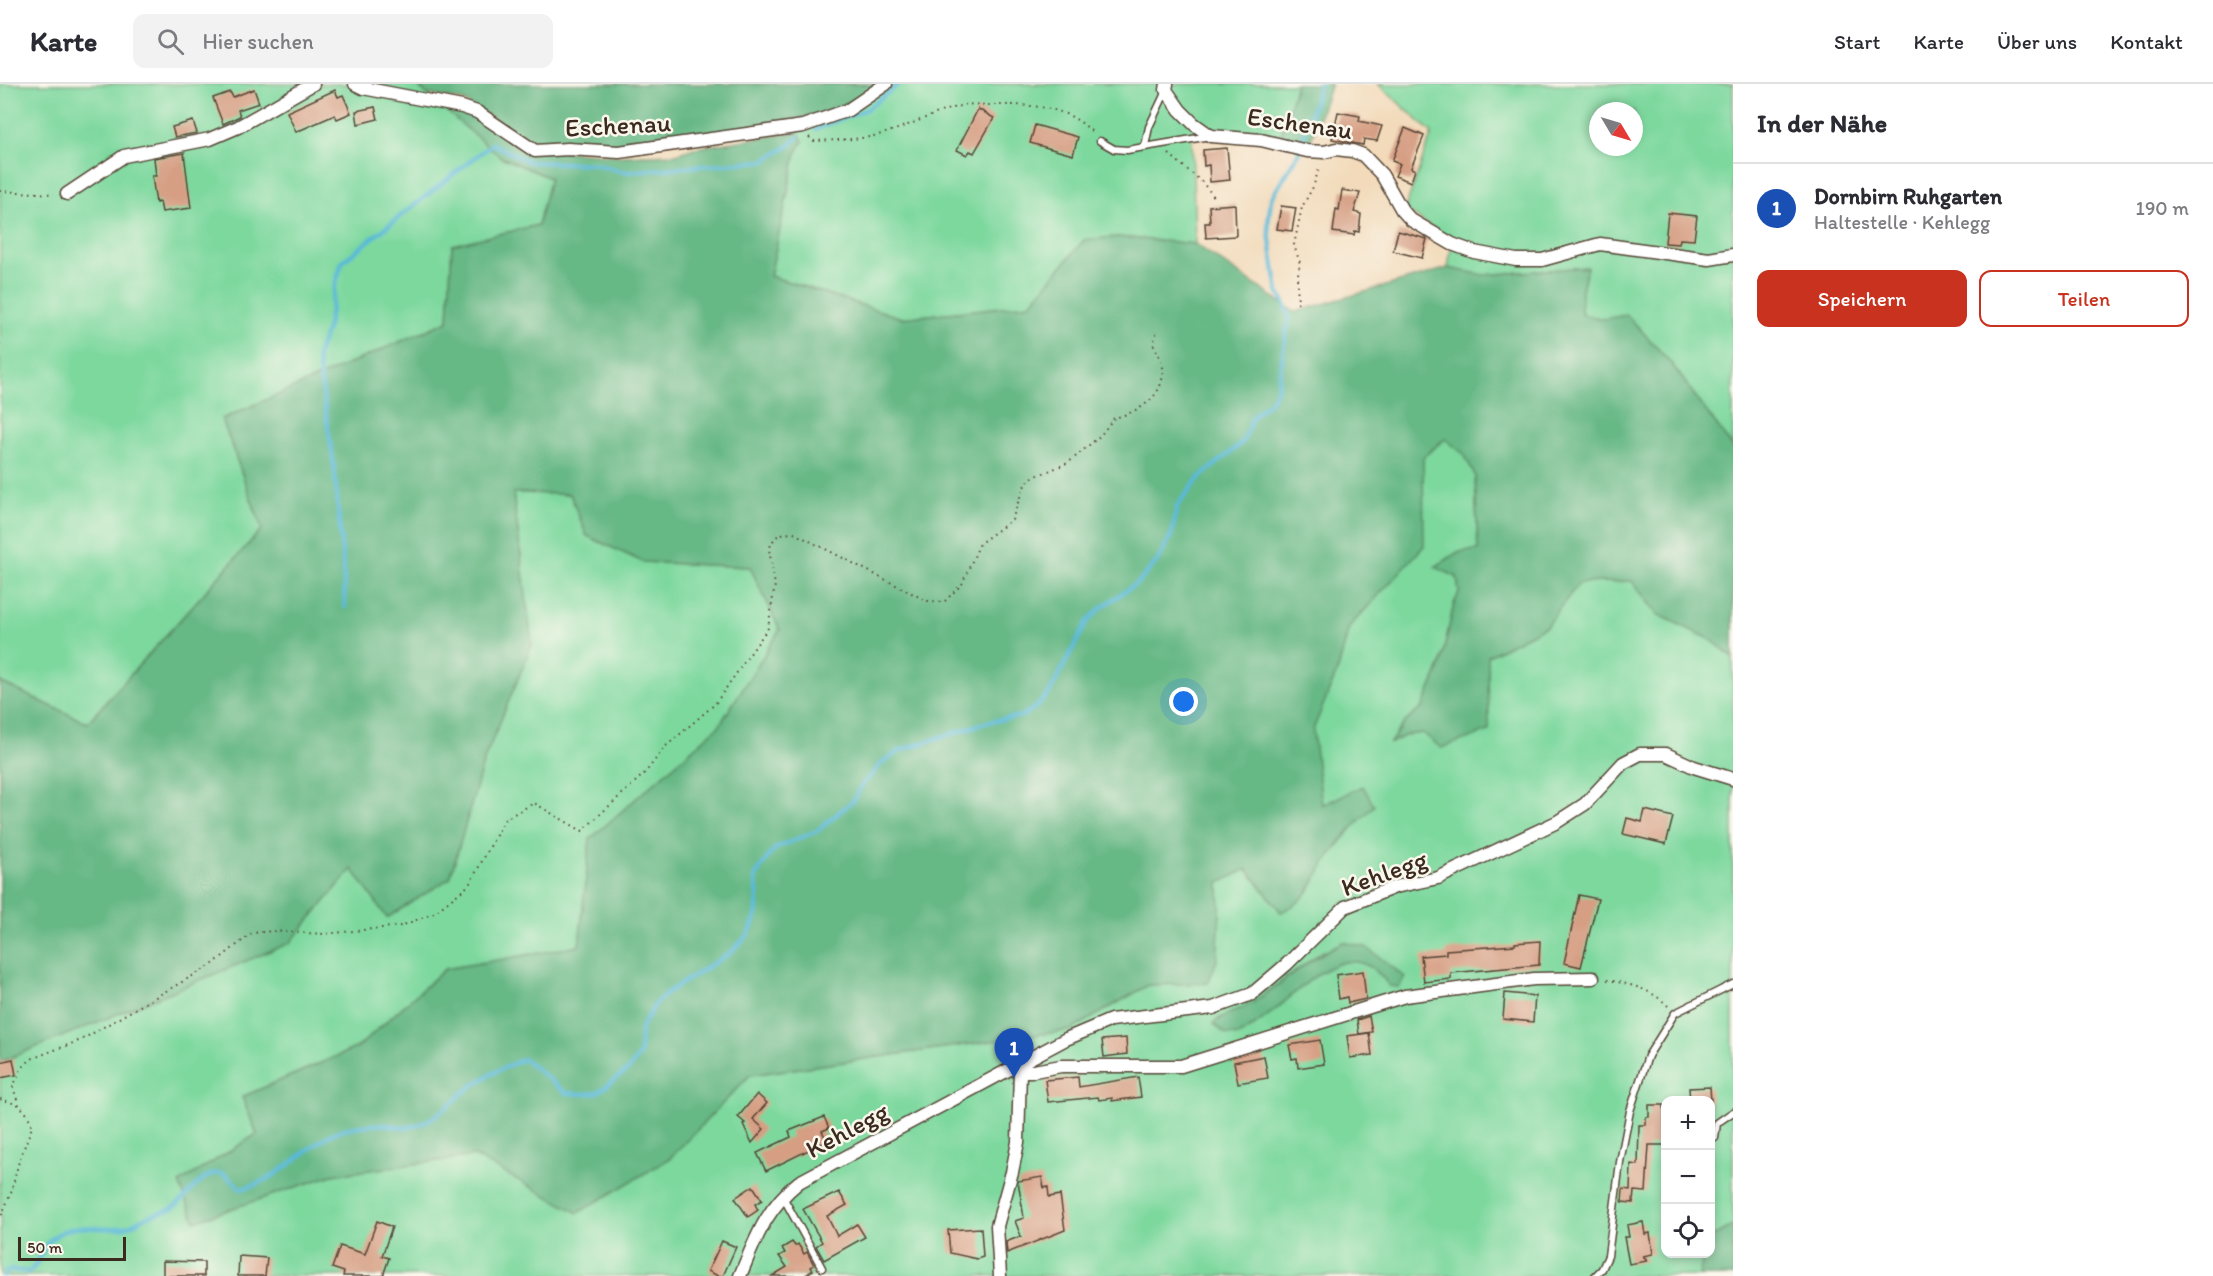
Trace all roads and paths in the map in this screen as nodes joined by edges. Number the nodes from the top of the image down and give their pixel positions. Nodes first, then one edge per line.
1 (313, 84) edge
2 (355, 84) edge
3 (886, 84) edge
4 (1166, 87) edge
5 (806, 132) dead end
6 (1211, 136) junction
7 (1100, 141) joint
8 (1161, 144) junction
9 (1145, 146) junction
10 (1318, 174) dead end
11 (0, 192) edge
12 (67, 194) joint
13 (1215, 198) dead end
14 (1733, 255) edge
15 (1298, 304) dead end
16 (1157, 331) dead end
17 (1733, 779) edge
18 (1593, 978) joint
19 (1733, 984) edge
20 (1675, 1013) junction
21 (1018, 1068) junction
22 (0, 1099) edge
23 (19, 1105) junction
24 (1733, 1112) edge
25 (1716, 1138) dead end
26 (782, 1196) junction
27 (0, 1219) edge
28 (822, 1268) dead end
29 (740, 1276) edge
30 (1000, 1276) edge
31 (1596, 1276) edge

1 - 12 street
2 - 3 street, Eschenau
4 - 6 street, Eschenau
4 - 9 lane
5 - 7 path
6 - 8 lane
6 - 14 street, Eschenau
7 - 9 lane
8 - 9 lane
8 - 13 path
10 - 15 path
11 - 12 path
16 - 23 path
17 - 21 street, Kehlegg
18 - 20 path
18 - 21 street, Kehlegg
19 - 20 lane
20 - 31 lane
21 - 26 street, Kehlegg
21 - 30 street
22 - 23 path
23 - 27 path
24 - 25 lane
26 - 28 lane
26 - 29 street, Kehlegg

